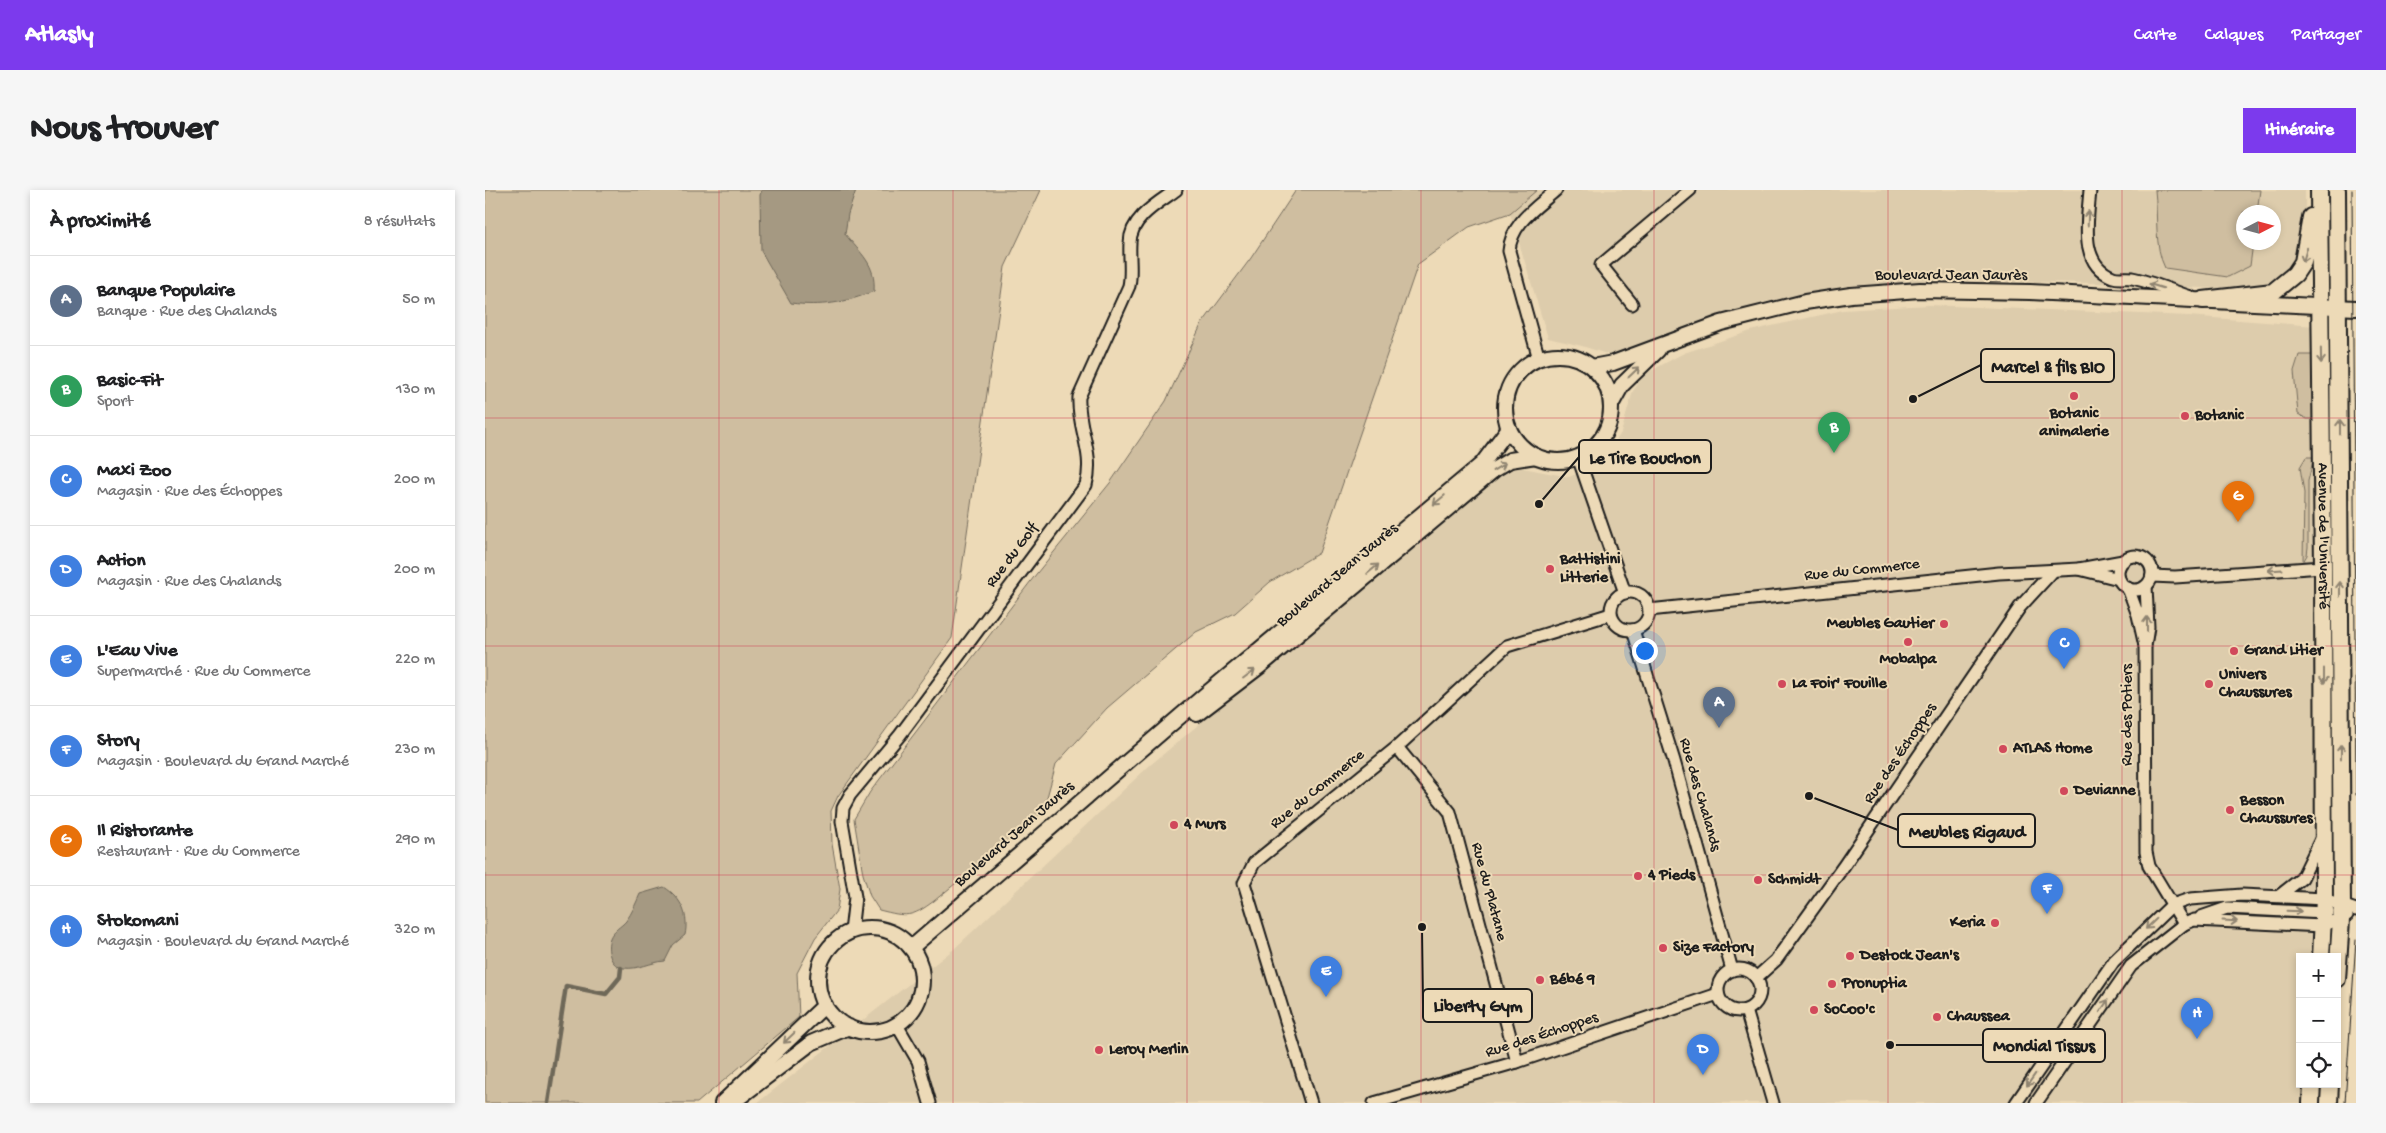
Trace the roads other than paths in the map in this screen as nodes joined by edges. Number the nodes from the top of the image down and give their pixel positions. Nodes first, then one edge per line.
1 (1176, 190) edge
2 (1556, 190) edge
3 (1690, 190) edge
4 (2090, 190) edge
5 (2315, 190) edge
6 (2319, 190) edge
7 (2337, 190) edge
8 (2203, 300) junction
9 (1632, 304) dead end
10 (2320, 307) junction
11 (2339, 307) junction
12 (2356, 308) edge
13 (1664, 345) junction
14 (1539, 359) junction
15 (1592, 367) junction
16 (1611, 405) junction
17 (1509, 428) junction
18 (1536, 456) junction
19 (1578, 457) junction
20 (2123, 561) junction
21 (2323, 567) junction
22 (2079, 569) junction
23 (2053, 571) junction
24 (2119, 579) junction
25 (2149, 581) junction
26 (2127, 588) junction
27 (1625, 593) junction
28 (1649, 610) junction
29 (1611, 614) junction
30 (1633, 630) junction
31 (2145, 646) junction
32 (1165, 730) junction
33 (1397, 747) junction
34 (2324, 832) junction
35 (2279, 896) junction
36 (2172, 905) junction
37 (2324, 905) junction
38 (2349, 911) edge
39 (2189, 922) junction
40 (851, 932) junction
41 (911, 948) junction
42 (2321, 953) edge
43 (2341, 956) edge
44 (1731, 970) junction
45 (1756, 978) junction
46 (1717, 994) junction
47 (825, 1005) junction
48 (1747, 1010) junction
49 (897, 1025) junction
50 (849, 1027) junction
51 (1517, 1062) junction
52 (2312, 1088) edge
53 (2330, 1088) edge
54 (721, 1103) edge
55 (732, 1103) edge
56 (929, 1103) edge
57 (1311, 1103) edge
58 (1374, 1103) edge
59 (1773, 1103) edge
60 (2016, 1103) edge
61 (2036, 1103) edge
62 (2311, 1103) edge
63 (2329, 1103) edge

1 - 40 street, Rue du Golf
2 - 14 street
3 - 9 street
8 -> 4 street
5 -> 8 main road
6 - 10 main road, Avenue de l'Université
7 - 11 main road, Avenue de l'Université
8 - 10 street, Boulevard Jean Jaurès
8 - 13 street, Boulevard Jean Jaurès
10 - 11 street, Boulevard Jean Jaurès
10 -> 21 main road, Avenue de l'Université
11 - 12 street, Boulevard Jean Jaurès
38 -> 11 main road, Avenue de l'Université
13 - 15 street, Boulevard Jean Jaurès
16 -> 13 street
14 - 15 street
14 - 17 street
15 - 16 street
16 - 19 street
17 - 18 street
17 -> 32 street, Boulevard Jean Jaurès
18 - 19 street
32 -> 18 street, Boulevard Jean Jaurès
19 - 27 street
20 - 22 street, Rue du Commerce
20 - 24 street
20 - 25 street
21 -> 25 street
21 -> 34 main road, Avenue de l'Université
22 - 23 street, Rue du Commerce
22 - 24 street, Rue du Commerce
23 - 28 street, Rue du Commerce
23 - 45 street, Rue des Échoppes
24 - 26 street
25 - 26 street
31 -> 25 street, Rue des Potiers
26 - 31 street, Rue des Potiers
27 - 28 street
27 - 29 street
28 - 30 street
29 - 30 street
29 - 33 street, Rue du Commerce
30 - 44 street, Rue des Chalands
31 - 36 street, Rue des Potiers
32 - 41 street, Boulevard Jean Jaurès
33 - 51 street, Rue du Platane
33 - 57 street, Rue du Commerce
34 - 35 street
34 - 37 main road, Avenue de l'Université
35 - 36 street
35 - 37 street
36 - 39 street, Rue des Potiers
36 -> 60 street
37 - 38 street
37 - 38 street
39 -> 37 street
37 - 42 main road, Avenue de l'Université
38 - 43 main road, Avenue de l'Université
61 -> 39 street
40 - 41 street
40 - 47 street
41 - 49 street
44 - 45 street
44 - 46 street
45 - 48 street
46 - 48 street
46 - 51 street, Rue des Échoppes
47 - 50 street
47 -> 54 street
48 - 59 street
49 - 50 street
49 - 56 street
50 - 55 street
51 - 58 street, Rue des Échoppes
52 - 62 main road
53 - 63 main road

